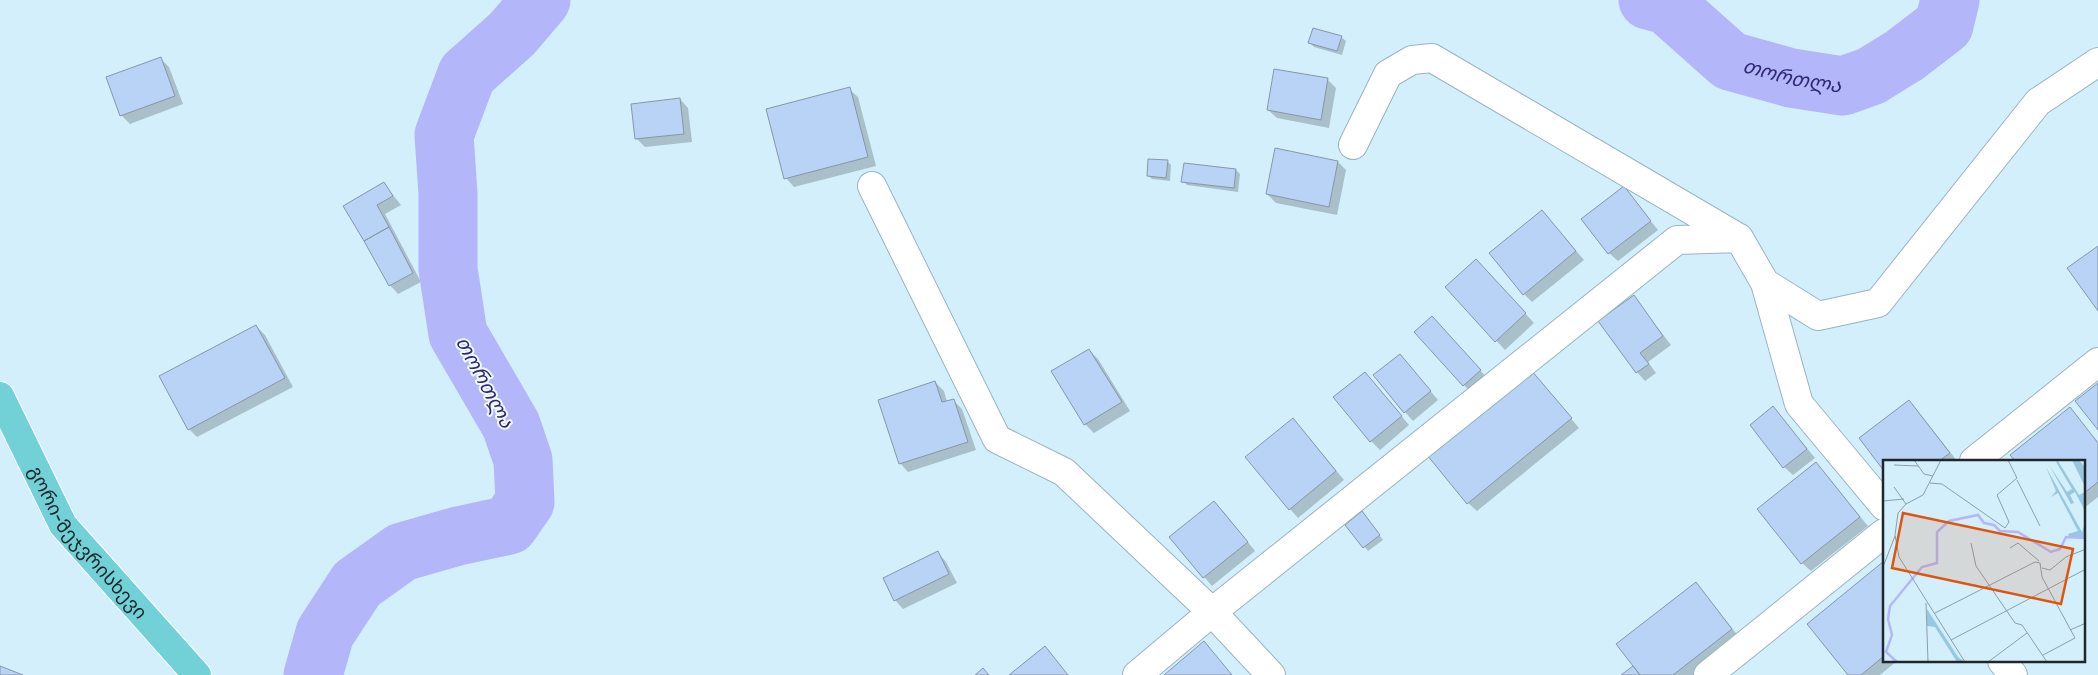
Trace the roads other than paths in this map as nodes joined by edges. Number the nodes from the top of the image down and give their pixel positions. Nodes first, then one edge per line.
1 (2098, 62) edge
2 (1353, 145) dead end
3 (872, 186) dead end
4 (1739, 238) junction
5 (1765, 283) junction
6 (2098, 362) edge
7 (0, 396) edge
8 (1975, 460) edge
9 (1883, 505) edge
10 (1883, 534) edge
11 (1212, 612) junction
12 (2003, 662) edge
13 (197, 675) edge
14 (1137, 675) edge
15 (1271, 675) edge
16 (1708, 675) edge
17 (2013, 675) edge

1 - 5 street
2 - 4 street
3 - 11 street
4 - 5 street
4 - 11 street
5 - 9 street
6 - 8 street
7 - 13 main road, გორი-მეჯვრისხევი
10 - 16 street
11 - 14 street
11 - 15 street
12 - 17 street

